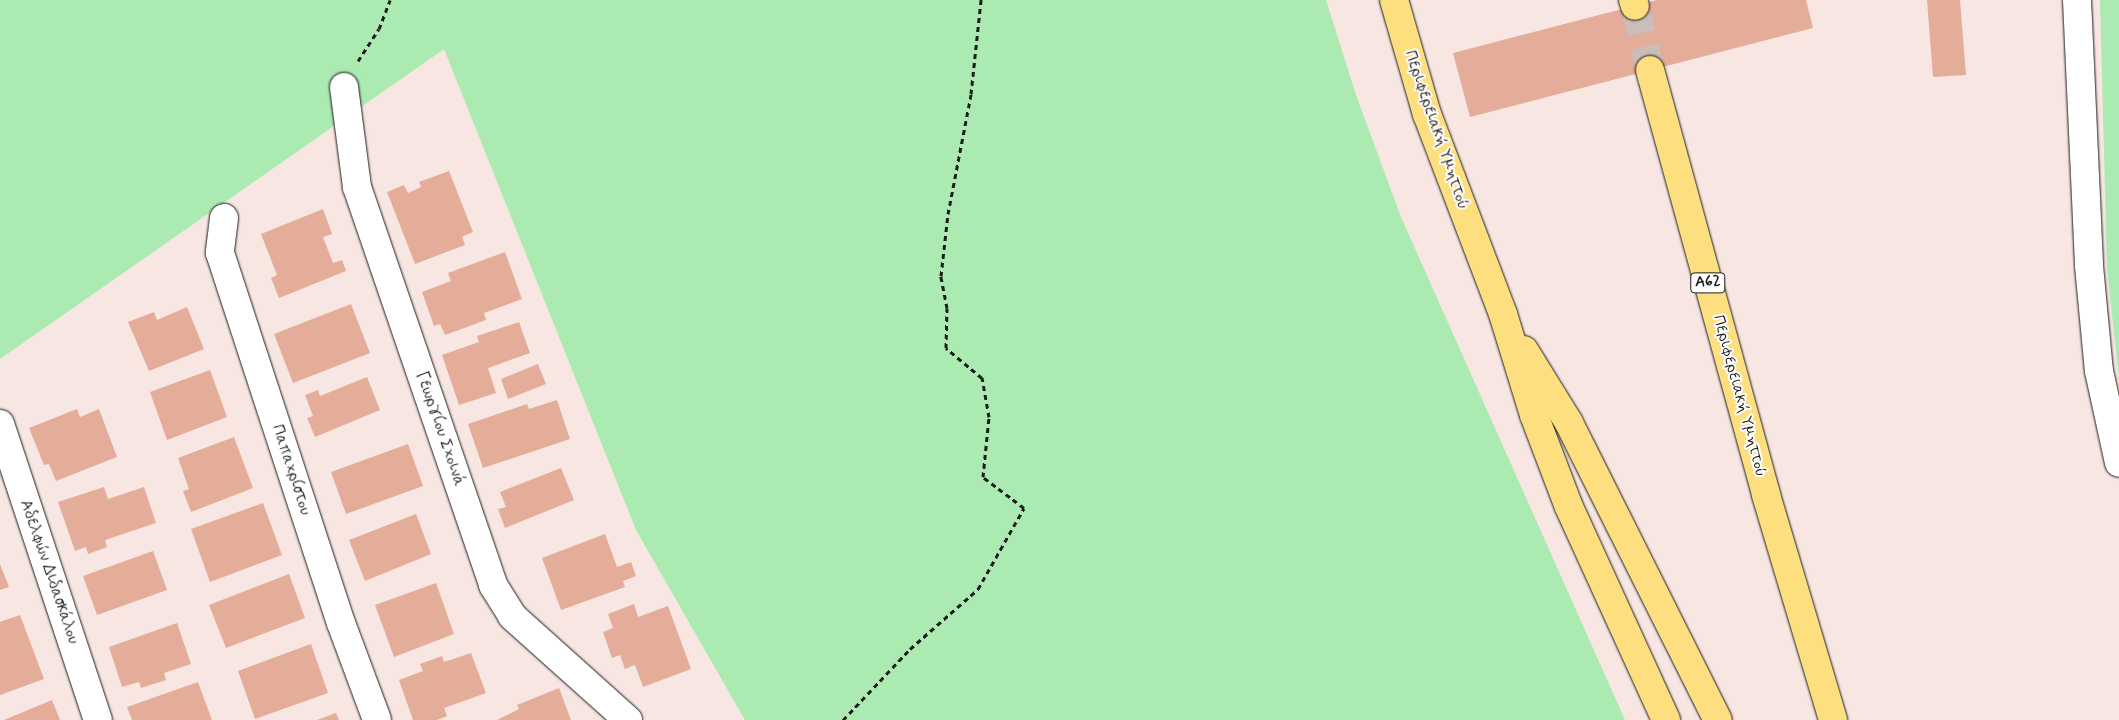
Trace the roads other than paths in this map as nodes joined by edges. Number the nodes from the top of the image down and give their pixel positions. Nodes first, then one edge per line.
1 (1394, 0) edge
2 (2077, 0) edge
3 (1650, 70) tunnel mouth
4 (344, 87) road end
5 (224, 218) dead end
6 (1503, 314) junction
7 (0, 424) edge
8 (2119, 463) edge
9 (98, 720) edge
10 (377, 720) edge
11 (628, 720) edge
12 (1666, 720) edge
13 (1718, 720) edge
14 (1833, 720) edge

1 - 6 highway, Περιφερειακή Υμηττού
2 - 8 street
3 - 14 highway, Περιφερειακή Υμηττού / Α62
4 - 11 street, Γεωργίου Σχοινά
5 - 10 street, Παπαχρίστου
6 - 12 highway
6 - 13 highway
7 - 9 street, Αδελφών Διδασκάλου

